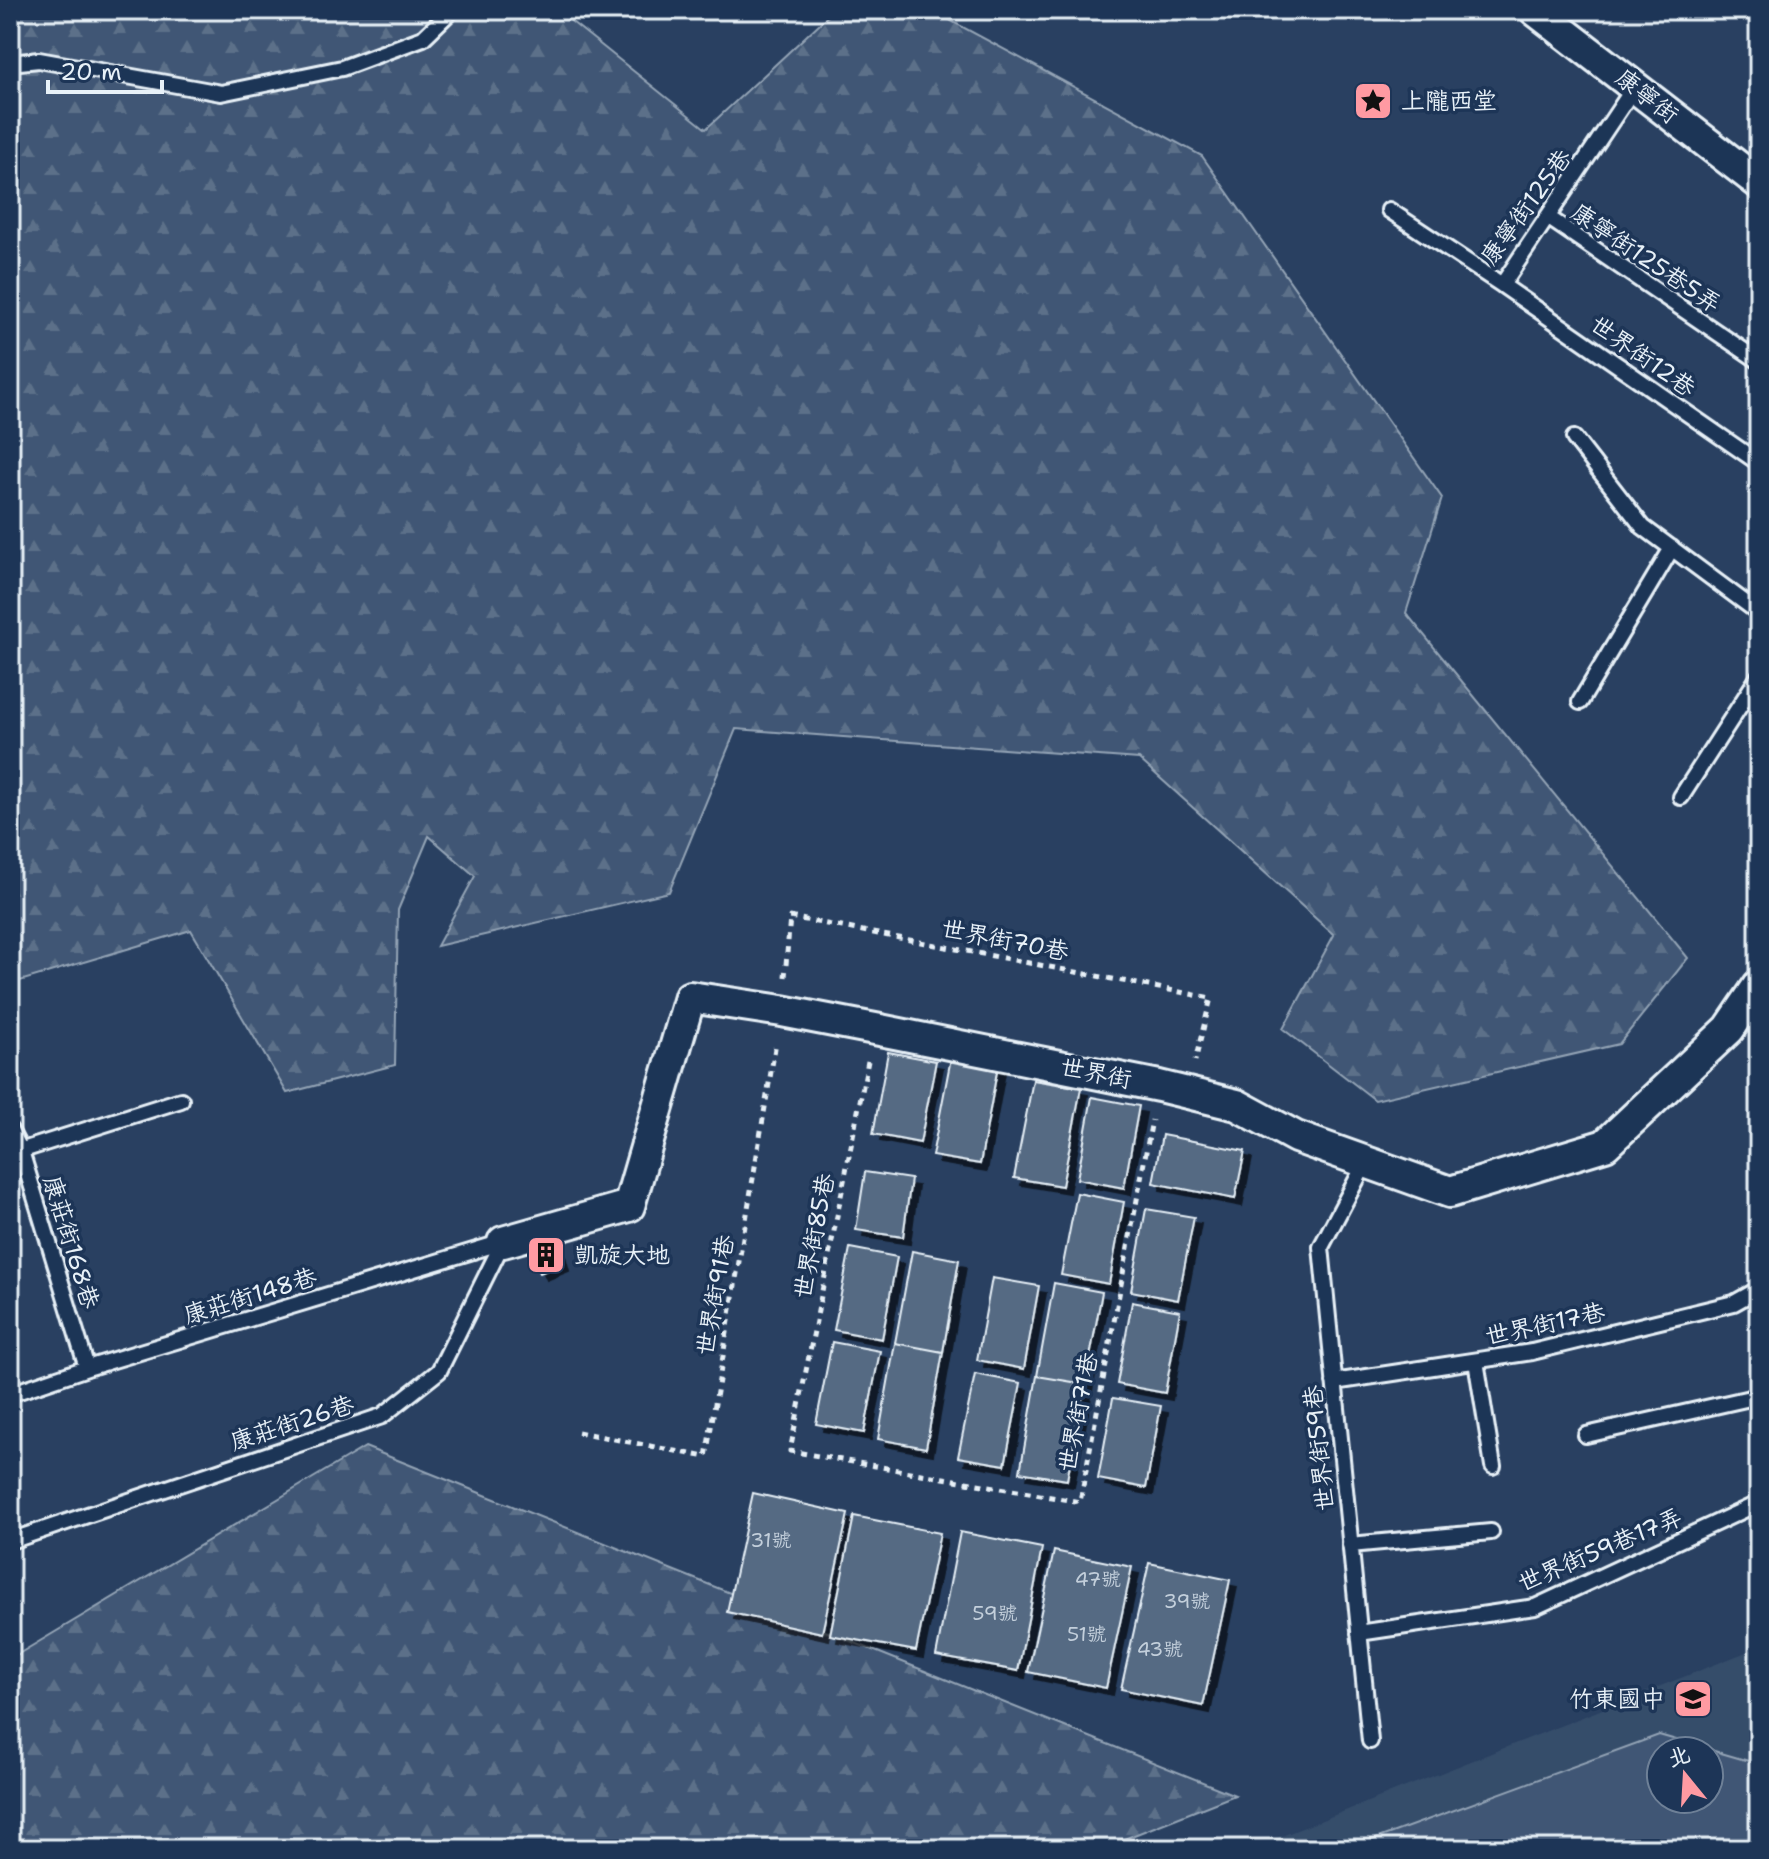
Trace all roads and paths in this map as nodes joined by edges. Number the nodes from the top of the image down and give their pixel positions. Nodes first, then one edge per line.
1 (452, 10) edge
2 (1535, 10) edge
3 (10, 63) edge
4 (1635, 86) junction
5 (1759, 183) edge
6 (1389, 210) dead end
7 (1549, 218) junction
8 (1502, 285) junction
9 (1759, 361) edge
10 (1574, 438) dead end
11 (1759, 463) edge
12 (1672, 548) junction
13 (1759, 613) edge
14 (1759, 676) edge
15 (1580, 702) dead end
16 (1681, 797) dead end
17 (1759, 985) edge
18 (782, 1011) junction
19 (875, 1029) junction
20 (1173, 1090) junction
21 (181, 1100) dead end
22 (10, 1130) edge
23 (15, 1152) edge
24 (1366, 1162) junction
25 (503, 1242) junction
26 (1759, 1289) edge
27 (1476, 1361) junction
28 (87, 1368) junction
29 (1334, 1382) junction
30 (10, 1394) edge
31 (1759, 1396) edge
32 (578, 1432) dead end
33 (1586, 1435) dead end
34 (790, 1451) joint
35 (1493, 1466) dead end
36 (1759, 1503) edge
37 (1491, 1532) dead end
38 (10, 1541) edge
39 (1350, 1545) junction
40 (1359, 1633) junction
41 (1370, 1741) dead end

1 - 3 lane
2 - 4 street, 康寧街
4 - 5 street, 康寧街
4 - 7 lane, 康寧街125巷
6 - 8 lane, 康寧街125巷
7 - 8 lane, 康寧街125巷
7 - 9 lane, 康寧街125巷5弄
8 - 11 lane, 世界街12巷
10 - 12 lane
12 - 13 lane
12 - 15 lane
14 - 16 lane
17 - 24 street, 世界街
18 - 19 street, 世界街
18 - 20 path, 世界街70巷
18 - 25 street, 世界街
18 - 32 path, 世界街91巷
19 - 20 street, 世界街
19 - 34 path, 世界街85巷
20 - 24 street, 世界街
20 - 34 path, 世界街71巷
21 - 23 lane
22 - 23 lane, 康莊街168巷
23 - 28 lane, 康莊街168巷
24 - 29 lane, 世界街59巷
25 - 28 lane, 康莊街148巷
25 - 38 lane, 康莊街26巷
26 - 27 lane, 世界街17巷
27 - 29 lane, 世界街17巷
27 - 35 lane
28 - 30 lane, 康莊街148巷
29 - 39 lane, 世界街59巷
31 - 33 lane
36 - 40 lane, 世界街59巷17弄
37 - 39 lane
39 - 40 lane, 世界街59巷
40 - 41 lane, 世界街59巷

